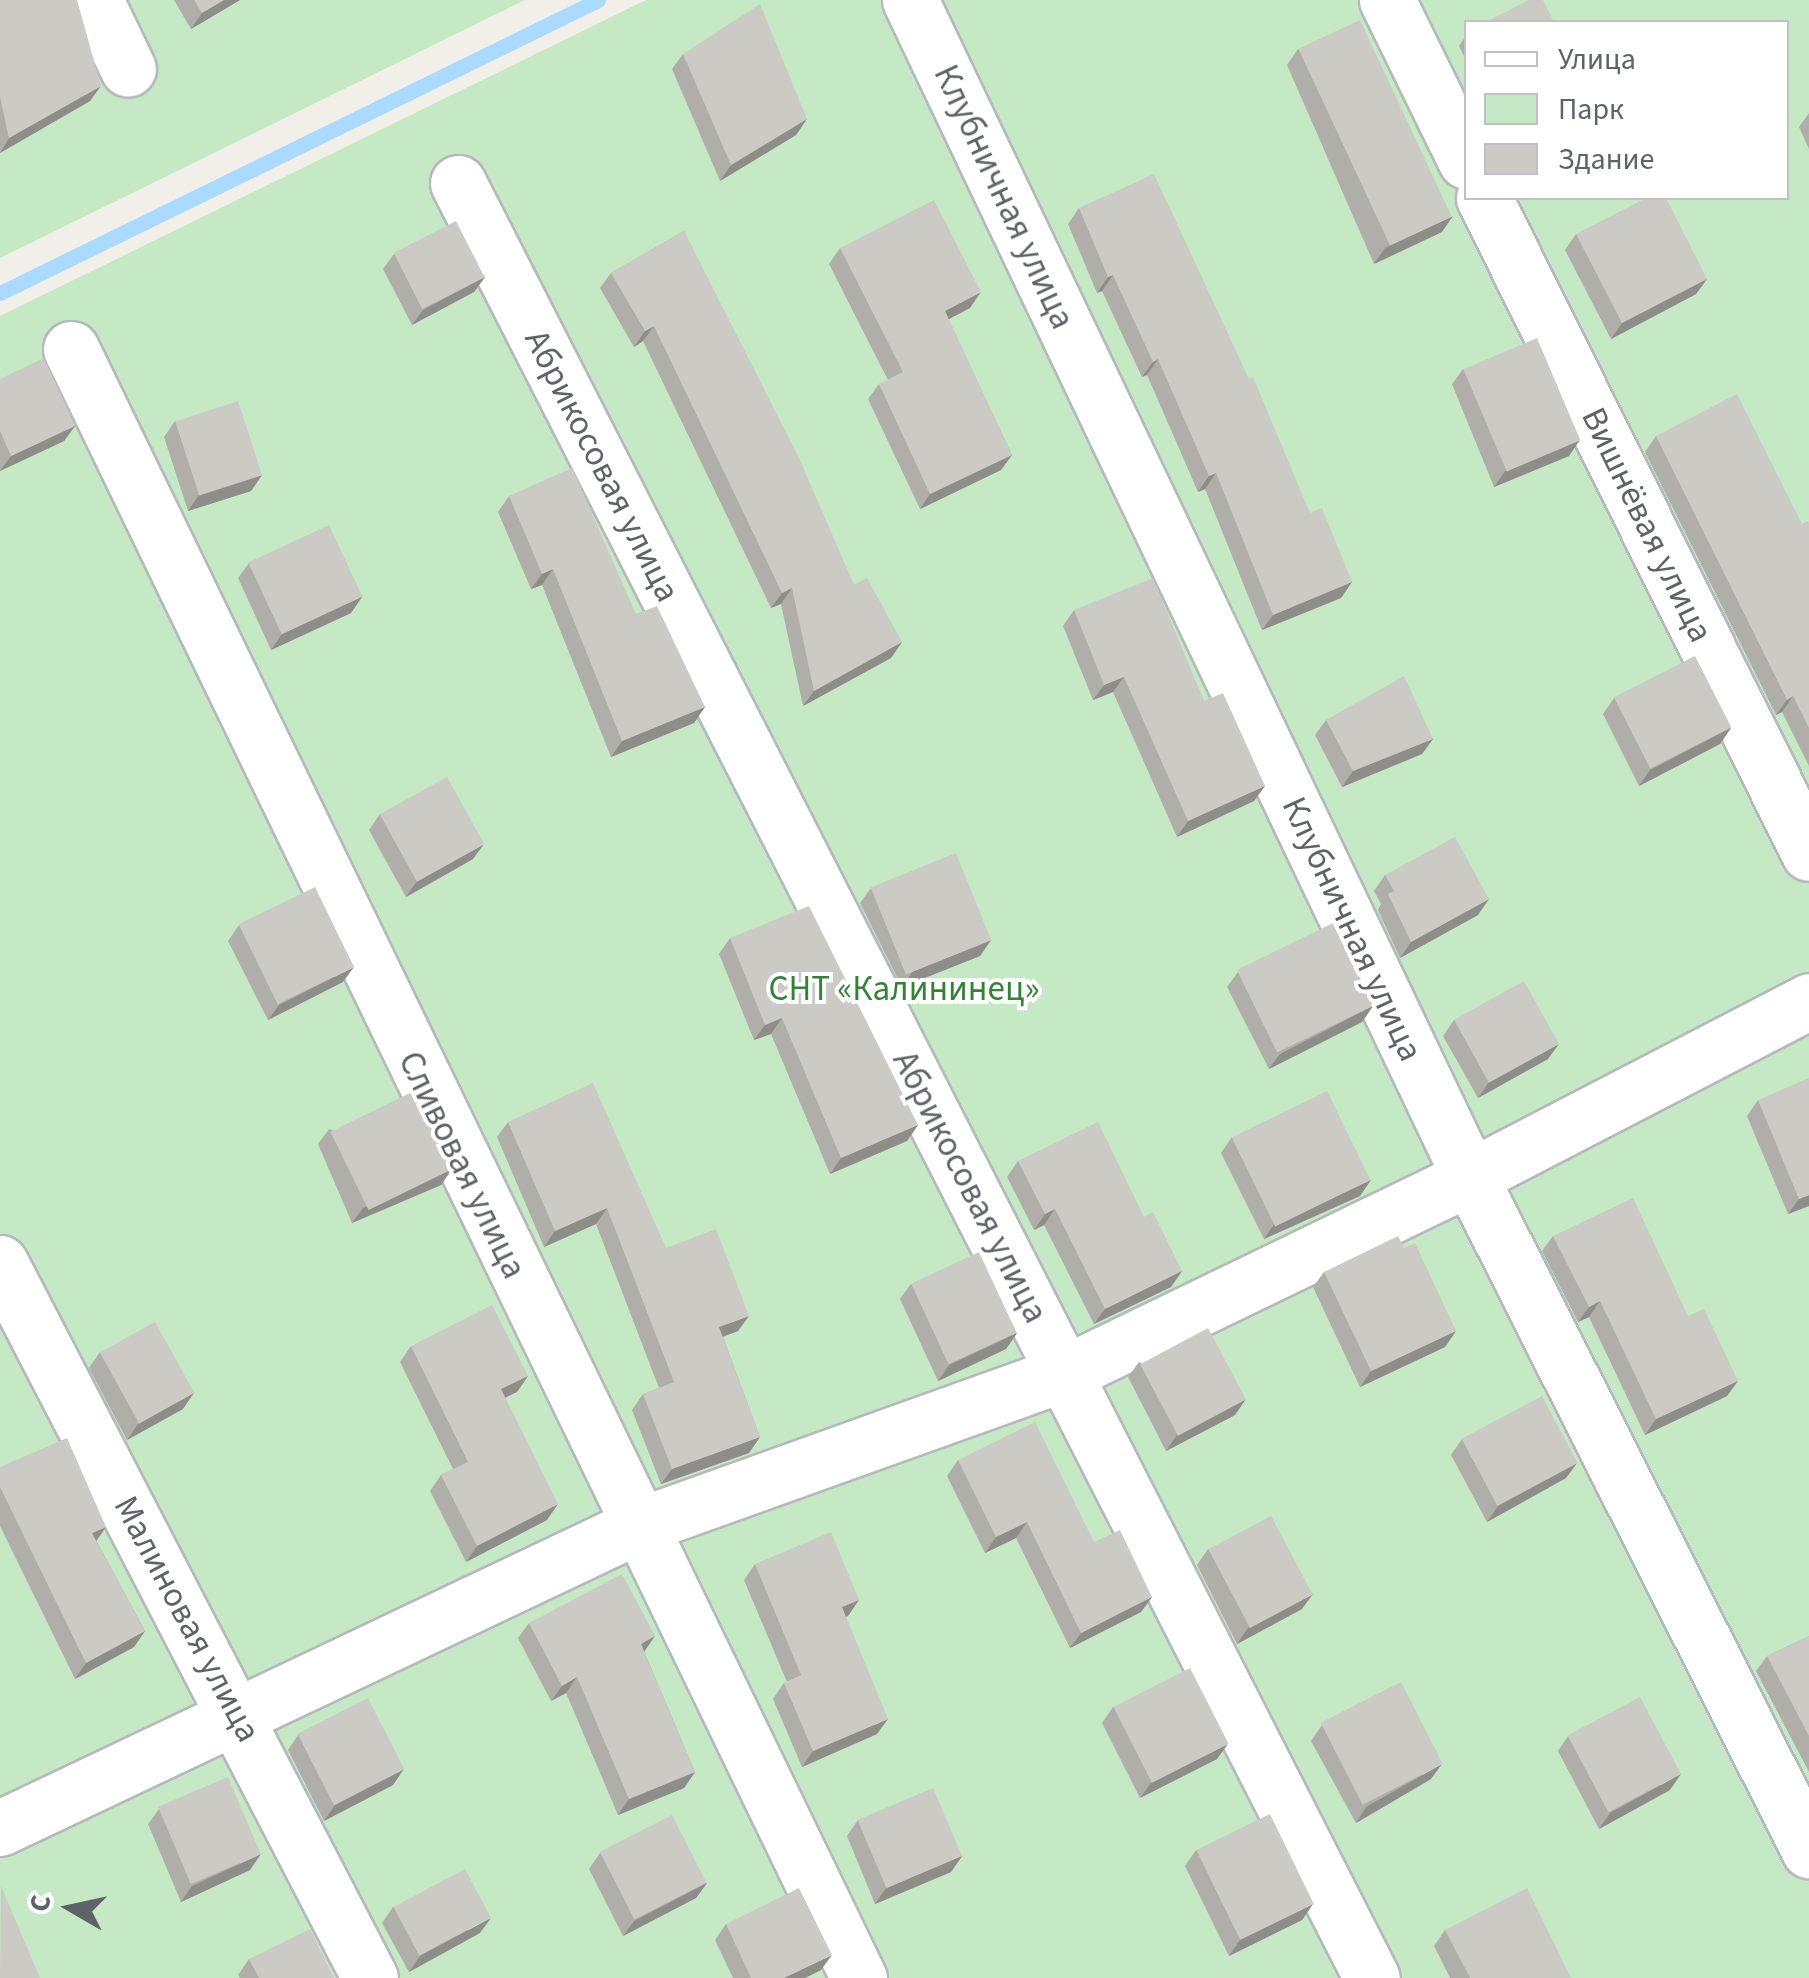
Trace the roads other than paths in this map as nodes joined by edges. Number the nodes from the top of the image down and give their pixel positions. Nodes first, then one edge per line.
1 (95, 0) edge
2 (910, 0) edge
3 (1386, 0) edge
4 (128, 69) dead end
5 (1464, 157) edge
6 (458, 183) dead end
7 (1485, 200) edge
8 (70, 349) dead end
9 (1809, 853) edge
10 (1809, 1001) edge
11 (1470, 1177) junction
12 (0, 1262) edge
13 (1066, 1374) junction
14 (636, 1527) junction
15 (236, 1712) junction
16 (0, 1828) edge
17 (1809, 1850) edge
18 (370, 1978) edge
19 (859, 1978) edge
20 (1372, 1978) edge

1 - 4 street
2 - 11 street, Клубничная улица
3 - 5 street
6 - 13 street, Абрикосовая улица
7 - 9 street, Вишнёвая улица
8 - 14 street, Сливовая улица
10 - 11 street
11 - 13 street
11 - 17 street, Клубничная улица
12 - 15 street, Малиновая улица
13 - 14 street
13 - 20 street, Абрикосовая улица
14 - 15 street
14 - 19 street, Сливовая улица
15 - 16 street
15 - 18 street, Малиновая улица

